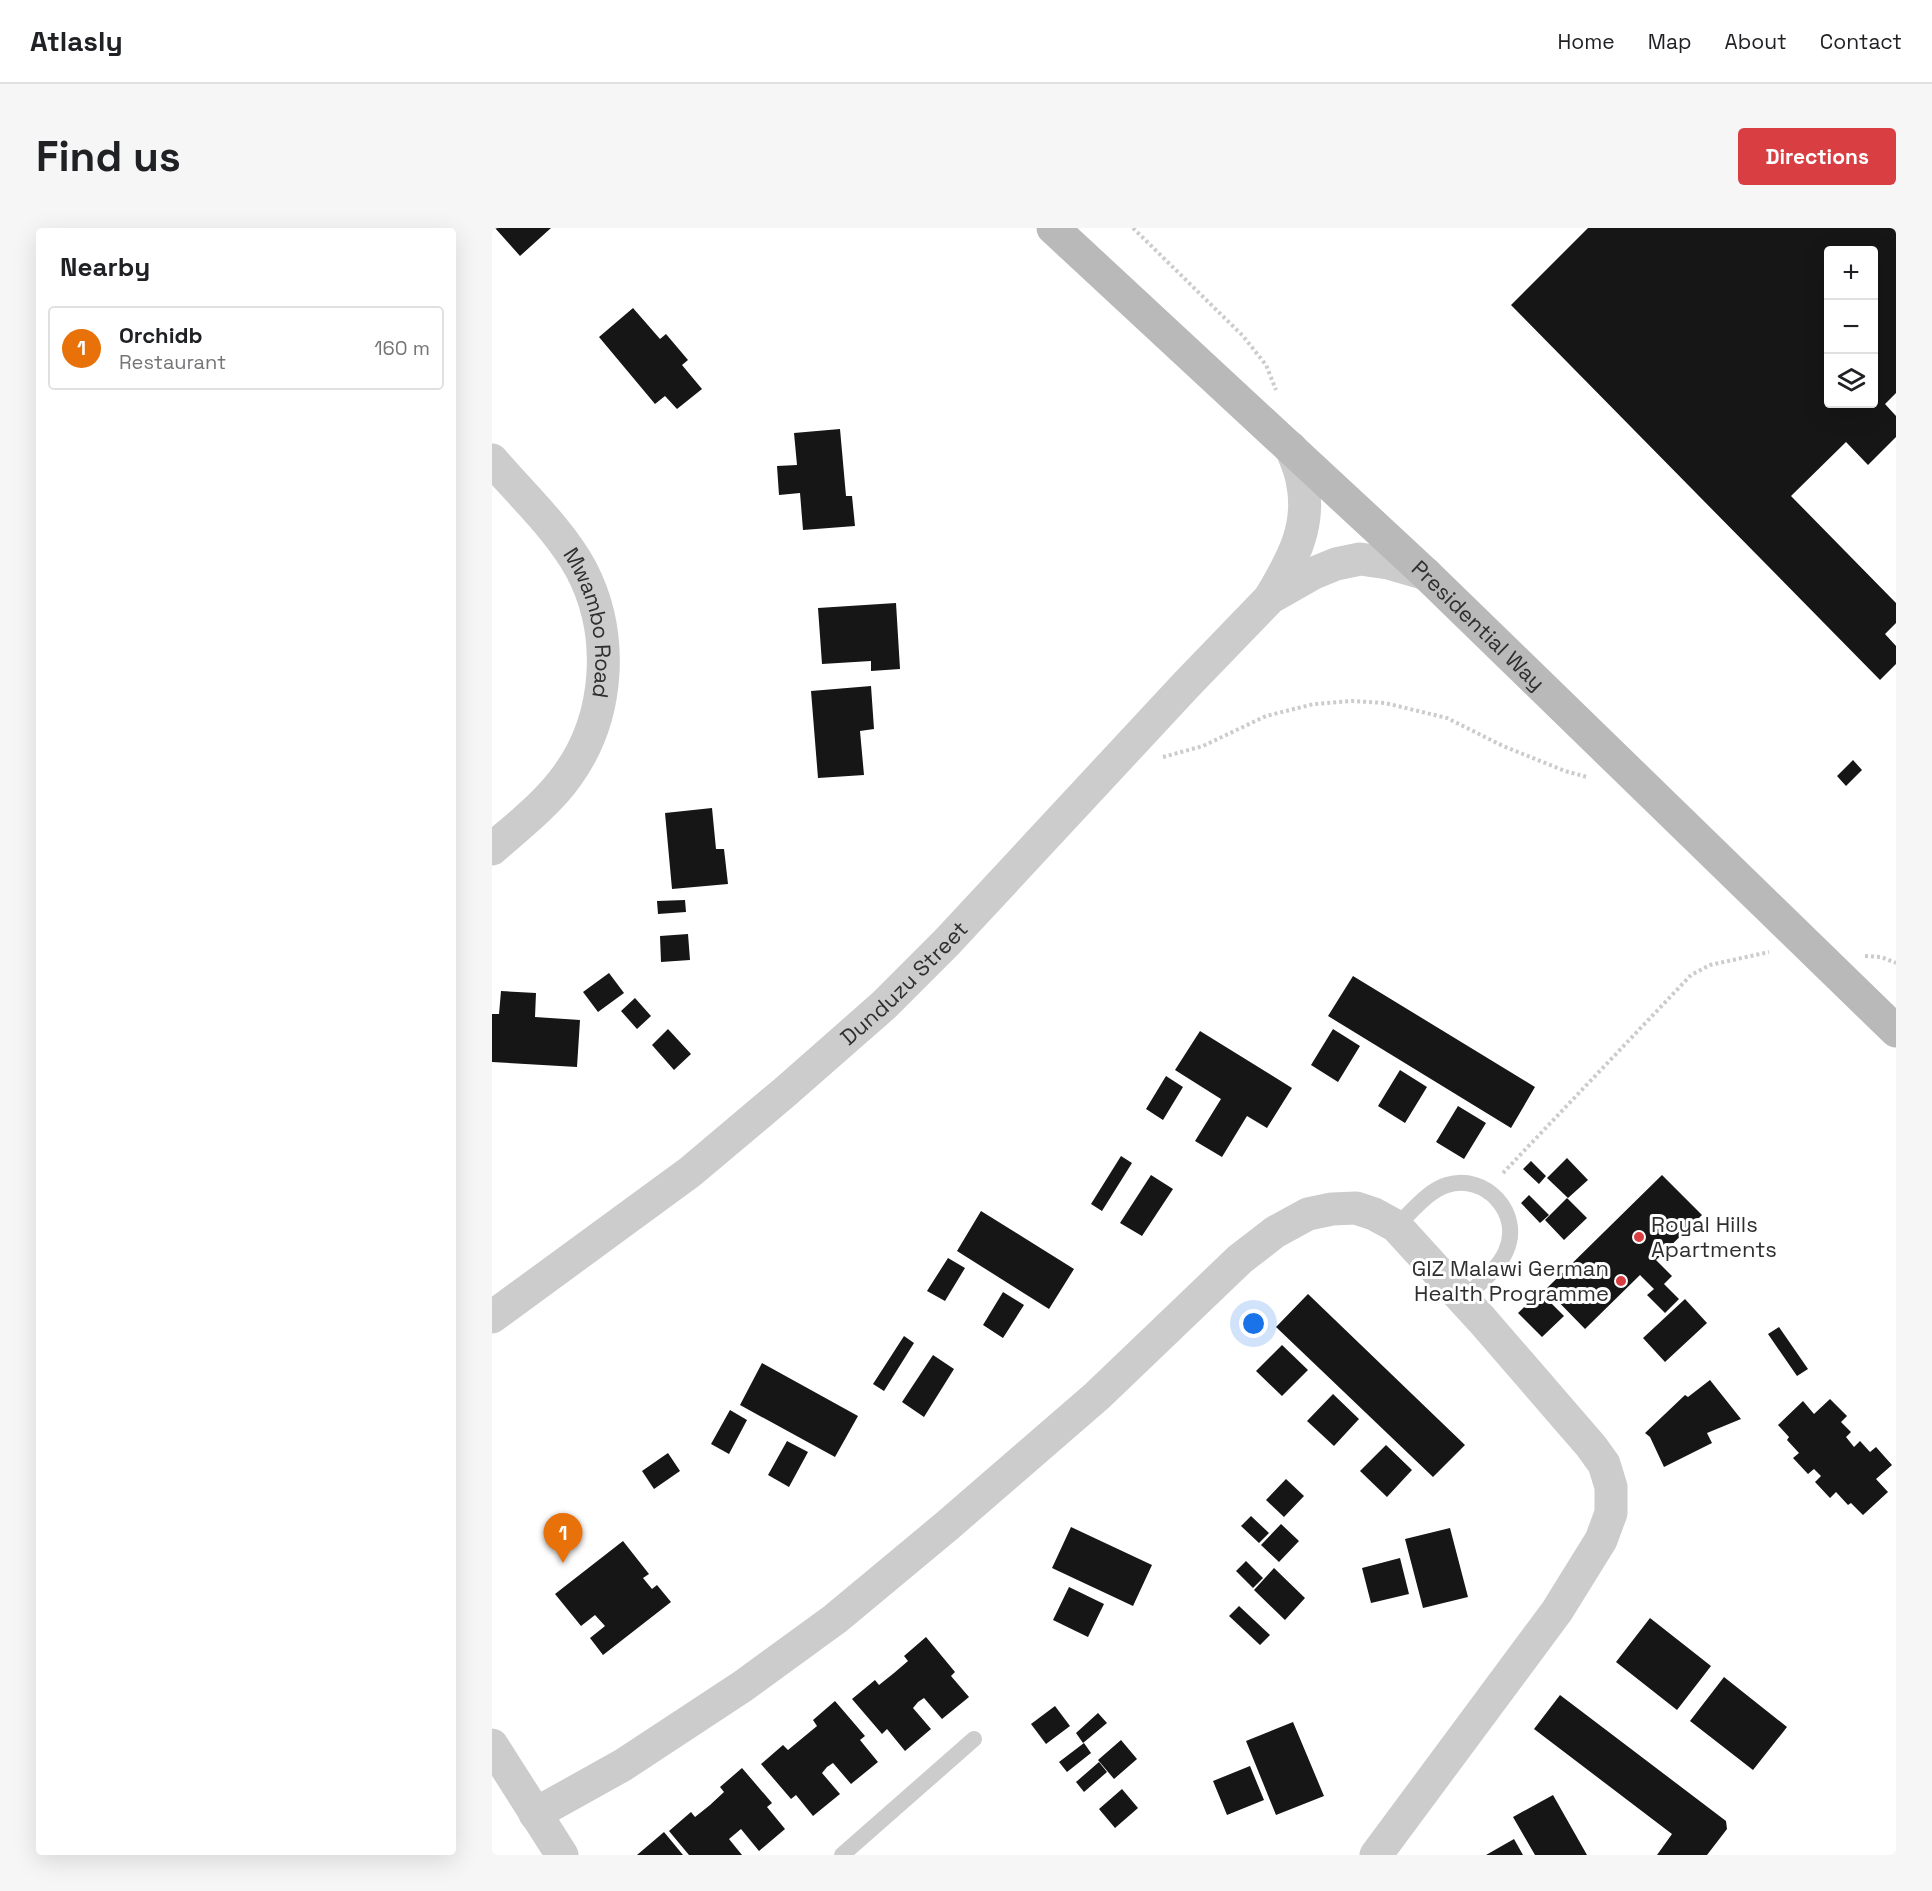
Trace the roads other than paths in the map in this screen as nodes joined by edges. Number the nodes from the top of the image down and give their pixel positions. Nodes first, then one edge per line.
1 (1053, 228) edge
2 (1291, 448) junction
3 (492, 460) edge
4 (1426, 574) junction
5 (1270, 598) junction
6 (492, 849) edge
7 (1896, 1031) edge
8 (1396, 1226) junction
9 (1463, 1299) junction
10 (492, 1317) edge
11 (974, 1739) dead end
12 (492, 1745) edge
13 (535, 1814) junction
14 (562, 1855) edge
15 (842, 1855) edge
16 (1376, 1855) edge

1 - 2 main road, Presidential Way
2 - 4 main road, Presidential Way
2 - 5 street, Dunduzu Street
3 - 6 street, Mwambo Road
4 - 5 street, Dunduzu Street
4 - 7 main road, Presidential Way
5 - 10 street, Dunduzu Street
8 - 9 street
8 - 9 lane
8 - 13 street
9 - 16 street
11 - 15 lane
12 - 13 street
13 - 14 street

